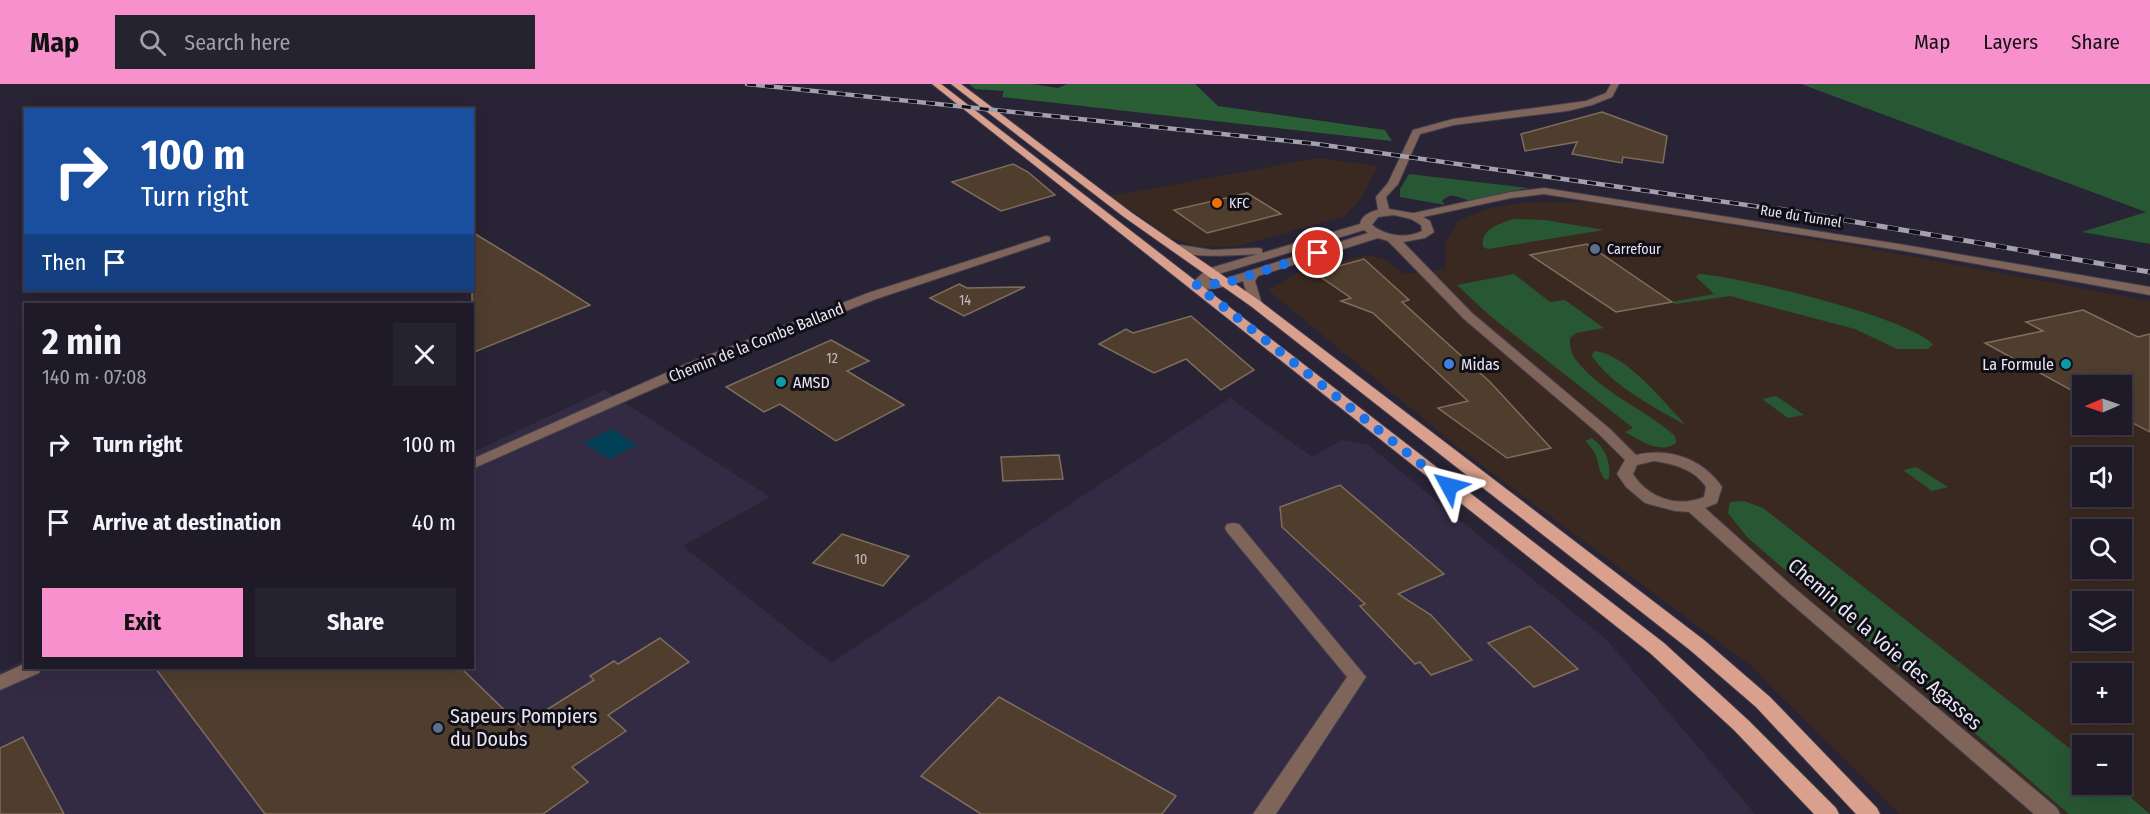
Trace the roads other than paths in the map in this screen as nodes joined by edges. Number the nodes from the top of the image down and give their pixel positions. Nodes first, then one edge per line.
1 (936, 84) edge
2 (955, 84) edge
3 (1616, 84) edge
4 (1393, 184) junction
5 (1384, 212) junction
6 (1447, 212) junction
7 (1410, 215) junction
8 (1366, 226) junction
9 (1428, 228) junction
10 (1378, 234) junction
11 (1392, 238) junction
12 (1416, 238) junction
13 (1046, 239) dead end
14 (1299, 246) junction
15 (1174, 247) junction
16 (1416, 263) junction
17 (1211, 272) junction
18 (1254, 273) junction
19 (1226, 283) junction
20 (1196, 285) junction
21 (2150, 291) edge
22 (1256, 304) junction
23 (1634, 460) junction
24 (474, 464) edge
25 (1694, 507) junction
26 (1233, 528) dead end
27 (30, 669) edge
28 (0, 683) edge
29 (1264, 814) edge
30 (1828, 814) edge
31 (1869, 814) edge
32 (2049, 814) edge

1 - 20 main road
2 - 15 main road
3 - 4 street
4 - 5 street
4 - 7 street
5 - 7 street, Rue du Tunnel
5 - 8 street
6 - 7 street, Rue du Tunnel
6 - 9 street, Rue du Tunnel
6 - 21 street, Rue du Tunnel
7 - 9 street
8 - 10 street
8 - 14 street
9 - 12 street, Rue du Tunnel
10 - 11 street
10 - 18 street
11 - 12 street
11 - 16 street
12 - 16 street
13 - 24 street, Chemin de la Combe Balland
14 - 15 street
14 - 17 street
15 - 17 main road
16 - 23 street
17 - 19 main road
17 - 20 street
18 - 19 street
18 - 22 street
19 - 20 street
19 - 22 main road
20 - 30 main road
22 - 31 main road
23 - 25 street
23 - 25 street
25 - 32 street, Chemin de la Voie des Agasses
26 - 29 street
27 - 28 street

